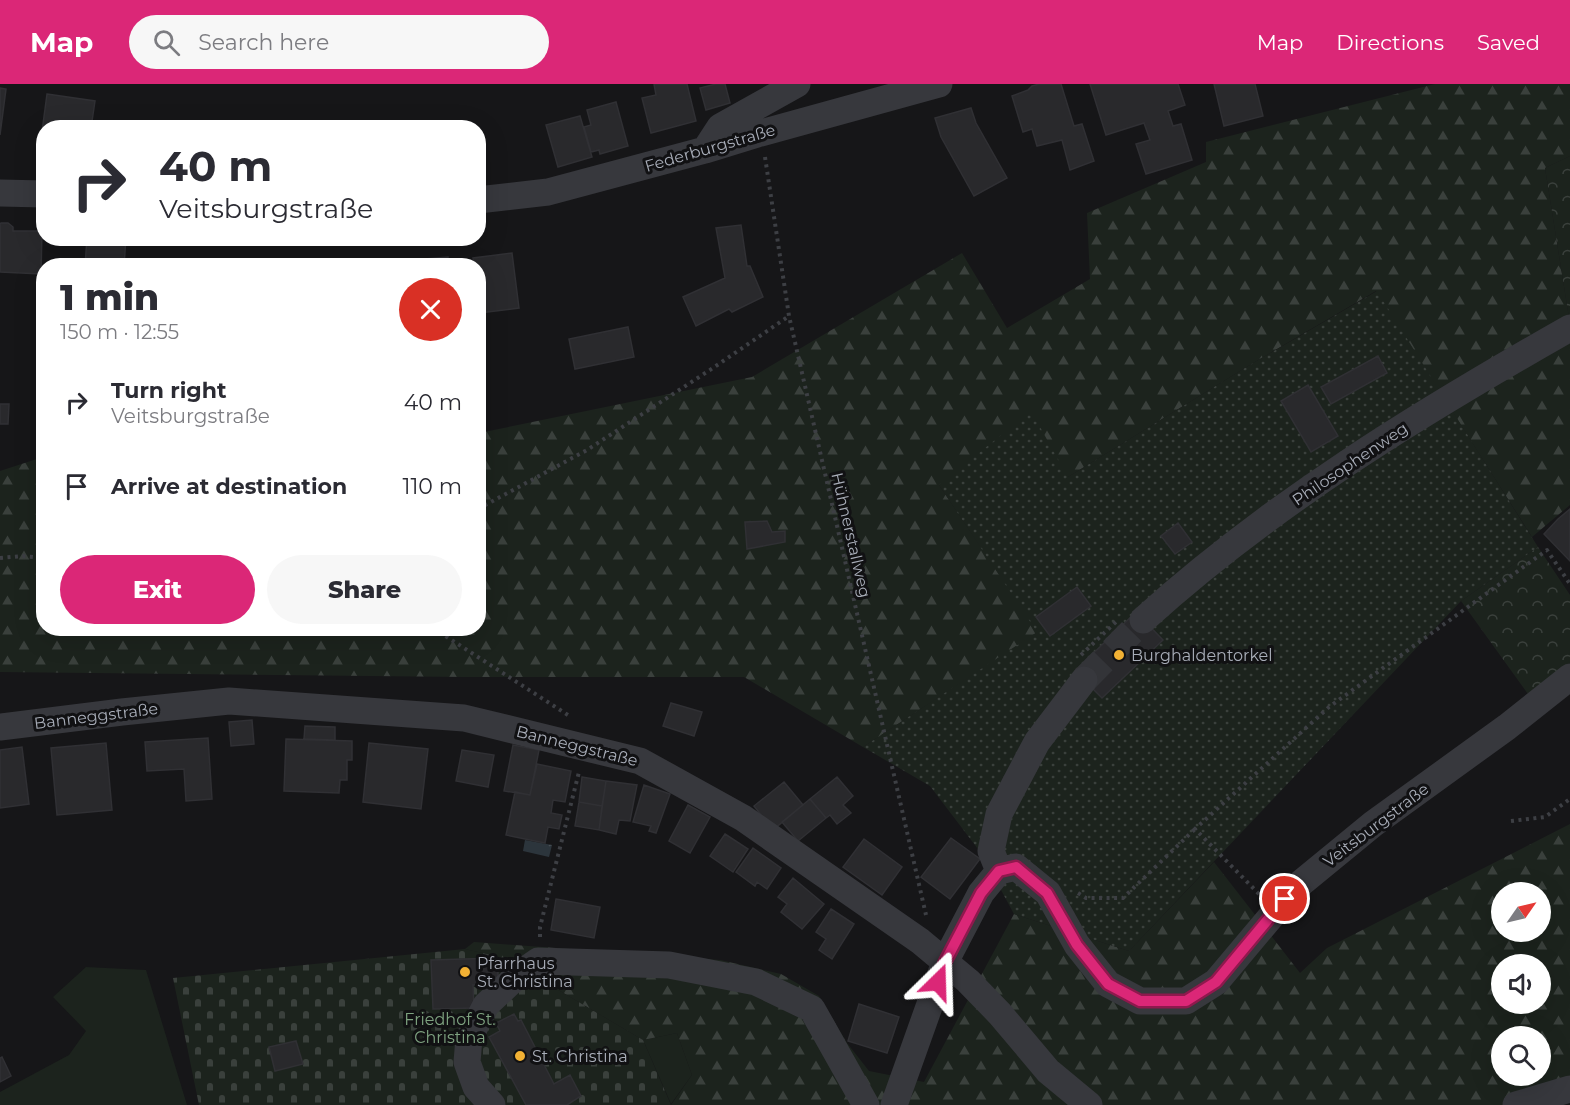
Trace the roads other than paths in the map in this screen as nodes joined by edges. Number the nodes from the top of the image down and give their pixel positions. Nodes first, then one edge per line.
1 (797, 84) edge
2 (939, 84) edge
3 (705, 150) junction
4 (0, 193) edge
5 (36, 194) edge
6 (486, 199) edge
7 (1570, 328) edge
8 (1134, 617) tunnel mouth
9 (1082, 668) tunnel mouth
10 (1570, 676) edge
11 (0, 727) edge
12 (999, 871) junction
13 (945, 962) junction
14 (1570, 1089) edge
15 (492, 1105) edge
16 (866, 1105) edge
17 (894, 1105) edge
18 (1089, 1105) edge
19 (1516, 1105) edge

1 - 3 street
2 - 3 street, Federburgstraße
3 - 6 street, Federburgstraße
4 - 5 street
7 - 8 street, Philosophenweg
9 - 12 street
10 - 12 street, Veitsburgstraße
11 - 13 street, Banneggstraße
12 - 13 street
13 - 17 street
13 - 18 street
14 - 19 street
15 - 16 street

